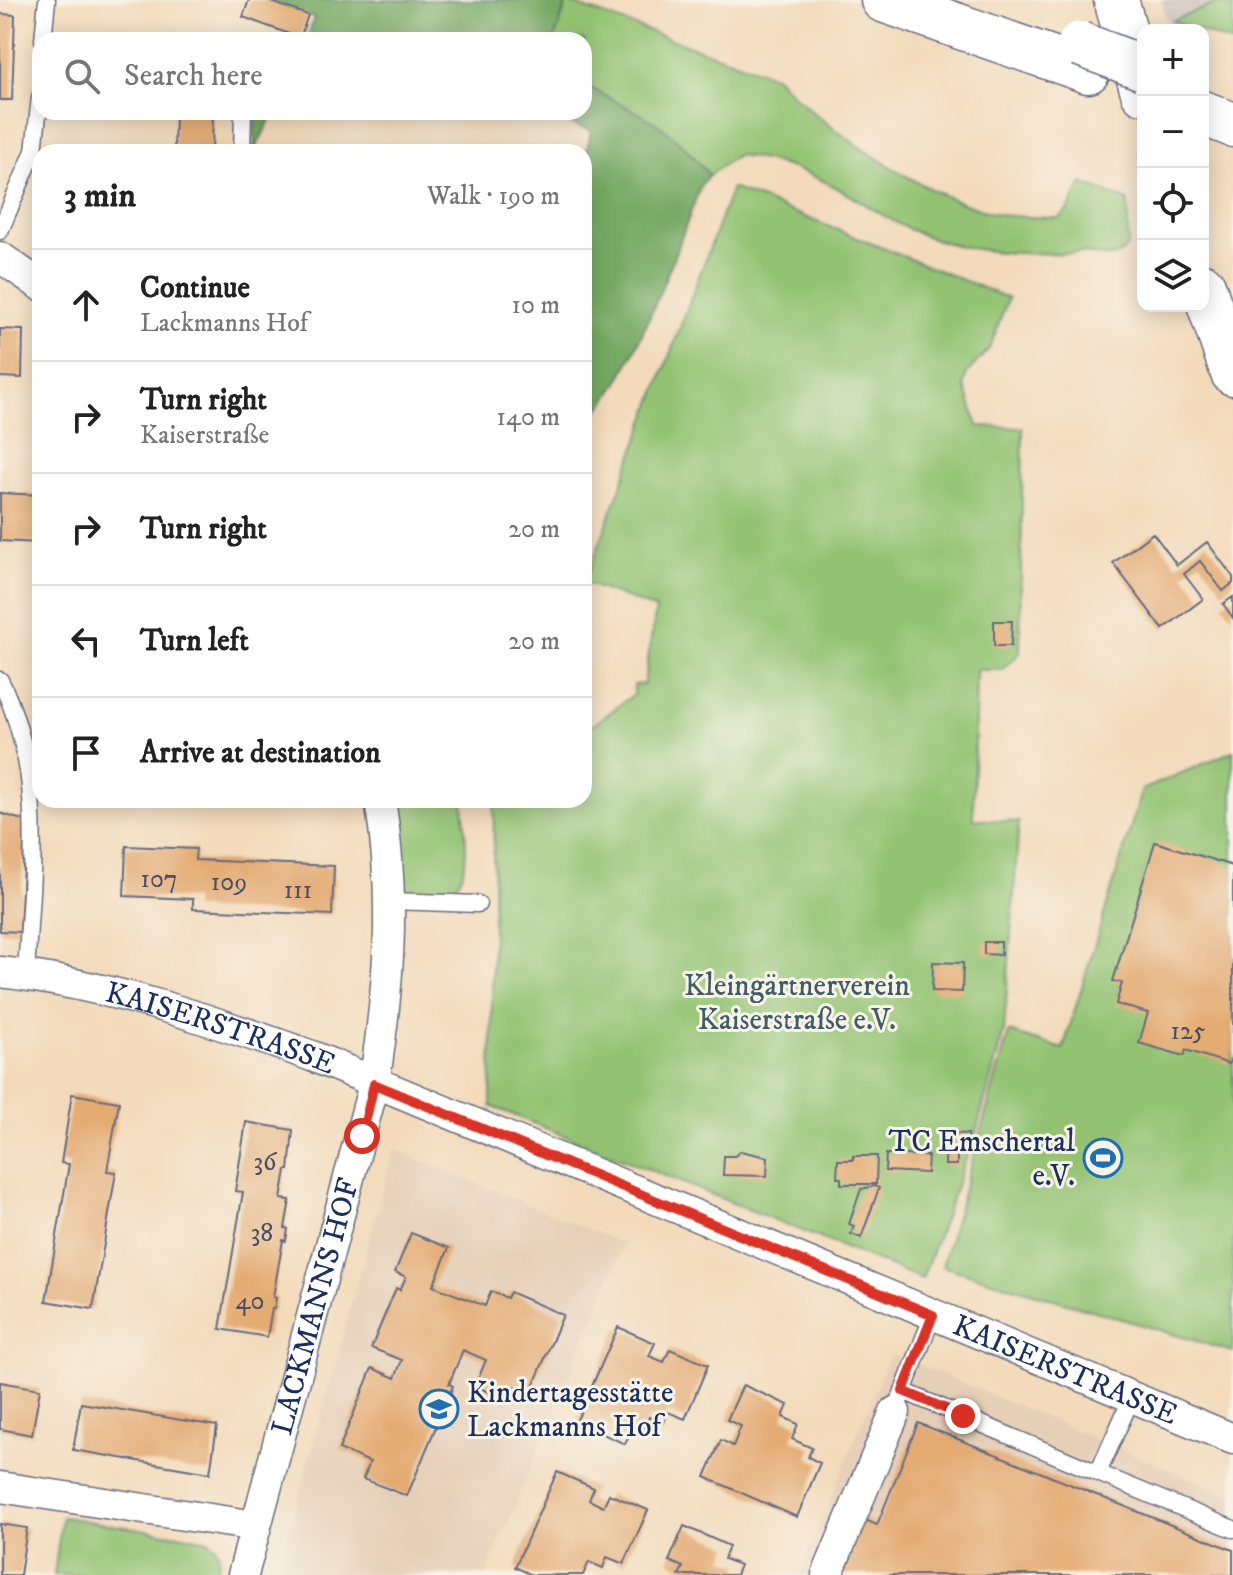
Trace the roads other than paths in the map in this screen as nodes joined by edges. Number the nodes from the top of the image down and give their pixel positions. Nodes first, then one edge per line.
1 (47, 0) edge
2 (883, 0) edge
3 (953, 0) edge
4 (1116, 0) edge
5 (44, 32) edge
6 (1084, 58) junction
7 (1137, 67) edge
8 (1137, 72) edge
9 (1137, 89) edge
10 (1209, 93) edge
11 (1233, 102) edge
12 (1209, 115) edge
13 (37, 120) edge
14 (243, 120) edge
15 (1233, 125) edge
16 (35, 144) edge
17 (242, 144) edge
18 (32, 156) edge
19 (0, 231) edge
20 (0, 257) edge
21 (32, 279) edge
22 (1209, 303) edge
23 (1233, 373) edge
24 (0, 680) edge
25 (32, 783) edge
26 (34, 808) edge
27 (381, 808) edge
28 (391, 901) junction
29 (478, 904) dead end
30 (13, 973) edge
31 (374, 1084) junction
32 (933, 1315) junction
33 (1132, 1397) junction
34 (899, 1402) junction
35 (1233, 1439) edge
36 (1098, 1473) junction
37 (0, 1487) edge
38 (256, 1526) junction
39 (1233, 1529) edge
40 (243, 1575) edge
41 (827, 1575) edge

1 - 5 lane
2 - 6 main road
3 - 6 main road
4 - 8 main road
6 - 7 main road, bridge
6 - 9 main road
10 - 11 main road
12 - 15 main road
13 - 16 lane
14 - 17 lane
18 - 19 lane
20 - 21 street
22 - 23 main road
24 - 25 lane
26 - 30 lane
27 - 28 street, LACKMANNS HOF
28 - 29 lane
28 - 31 street, LACKMANNS HOF
30 - 31 street, KAISERSTRASSE
31 - 32 street, KAISERSTRASSE
31 - 38 street, LACKMANNS HOF
32 - 33 street, KAISERSTRASSE
32 - 34 lane
33 - 35 street, KAISERSTRASSE
33 - 36 lane
34 - 36 lane
34 - 41 street
36 - 39 lane
37 - 38 street
38 - 40 street, LACKMANNS HOF

